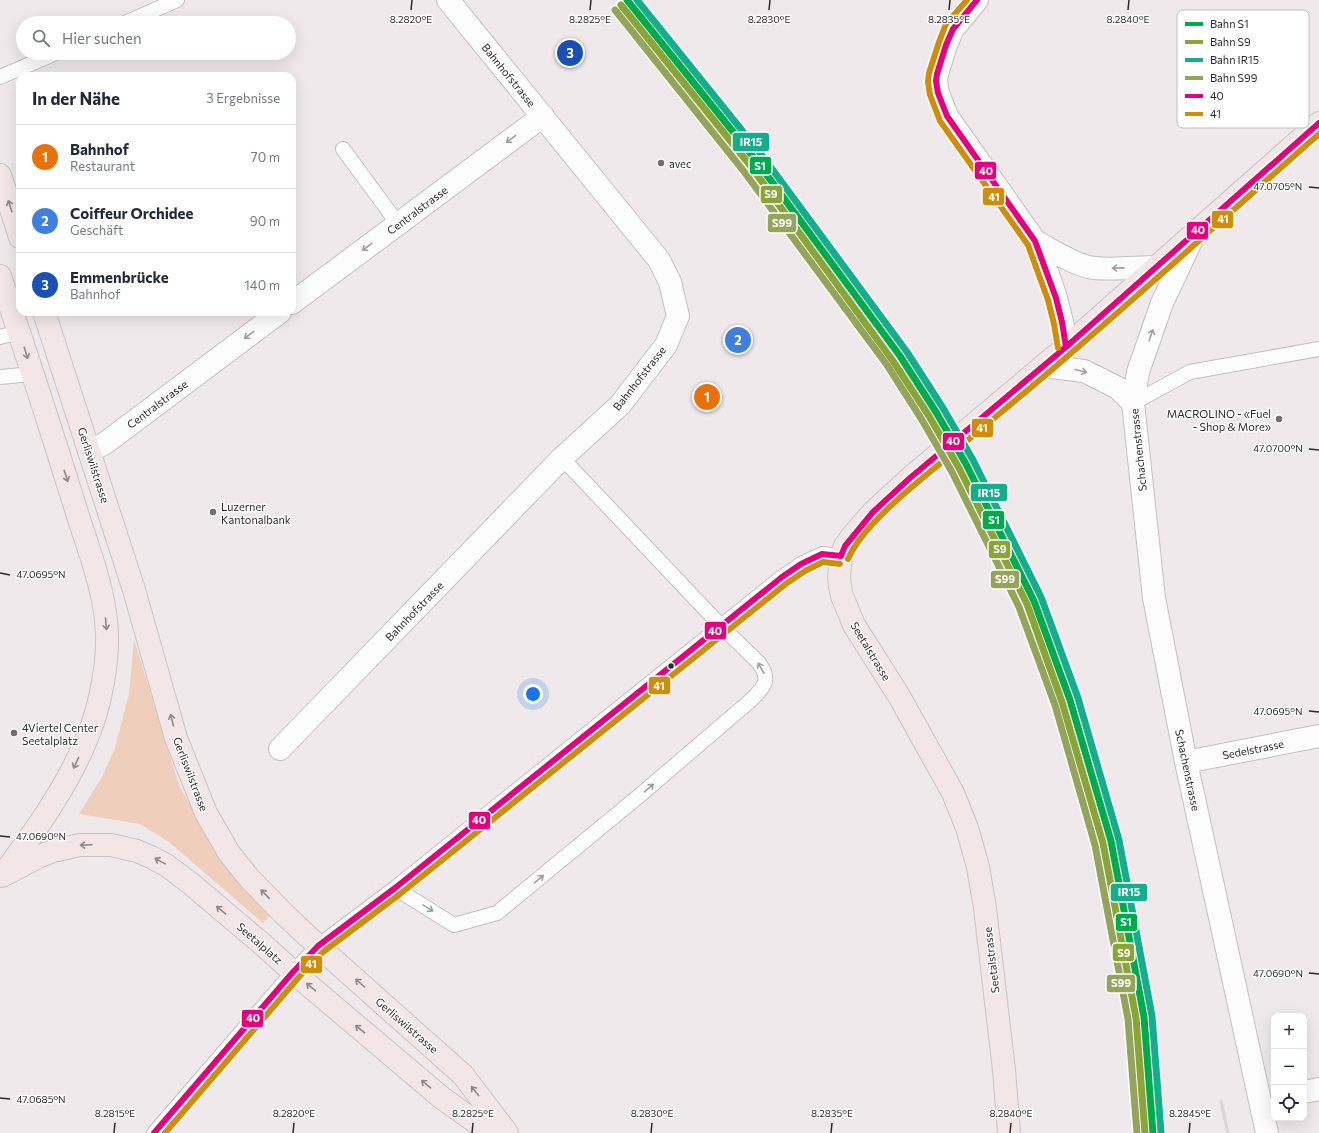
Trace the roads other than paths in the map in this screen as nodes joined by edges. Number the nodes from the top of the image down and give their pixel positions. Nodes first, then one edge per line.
1 (176, 0) edge
2 (448, 0) edge
3 (977, 0) edge
4 (141, 16) edge
5 (40, 60) edge
6 (0, 77) edge
7 (542, 116) junction
8 (1319, 123) edge
9 (343, 149) dead end
10 (0, 175) edge
11 (398, 224) junction
12 (16, 225) edge
13 (1195, 233) junction
14 (1035, 241) junction
15 (1157, 267) junction
16 (0, 276) edge
17 (296, 300) edge
18 (45, 316) edge
19 (275, 316) edge
20 (10, 334) edge
21 (1066, 347) junction
22 (1319, 349) edge
23 (1043, 366) junction
24 (32, 374) junction
25 (0, 377) edge
26 (1133, 402) junction
27 (89, 451) junction
28 (562, 458) junction
29 (841, 556) junction
30 (721, 626) junction
31 (1319, 736) edge
32 (280, 749) dead end
33 (1186, 762) junction
34 (1, 877) edge
35 (395, 888) junction
36 (318, 946) junction
37 (293, 972) junction
38 (1319, 1089) edge
39 (1307, 1091) edge
40 (1267, 1100) edge
41 (154, 1133) edge
42 (491, 1133) edge
43 (507, 1133) edge
44 (1009, 1133) edge
45 (1267, 1133) edge

1 - 4 lane
2 - 7 street, Bahnhofstrasse
3 - 14 street
5 - 6 lane
7 -> 11 street, Centralstrasse
7 - 28 street, Bahnhofstrasse
8 - 13 main road, Seetalstrasse
9 - 11 lane
12 -> 10 main road
11 -> 17 street, Centralstrasse
13 - 15 main road, Seetalstrasse
26 -> 13 street, Schachenstrasse
15 -> 14 street
14 - 21 street
15 - 21 main road, Seetalstrasse
16 - 20 main road
18 - 27 main road, Gerliswilstrasse
19 -> 27 street, Centralstrasse
20 -> 24 main road
21 - 23 main road, Seetalstrasse
22 - 26 lane
23 -> 26 street, Schachenstrasse
23 - 29 main road, Seetalstrasse
24 - 25 lane
24 -> 34 main road
26 - 33 street, Schachenstrasse
36 -> 27 main road, Gerliswilstrasse
28 - 30 lane
28 - 32 street, Bahnhofstrasse
29 - 30 lane
29 - 44 main road, Seetalstrasse
30 - 35 lane
35 -> 30 lane
31 - 33 street, Sedelstrasse
33 - 40 street, Schachenstrasse
37 -> 34 main road, Seetalplatz
35 - 36 lane
36 - 37 lane
43 -> 36 main road, Gerliswilstrasse
37 - 41 lane
42 -> 37 main road, Seetalplatz
38 - 39 street
40 - 45 street, Schachenstrasse

